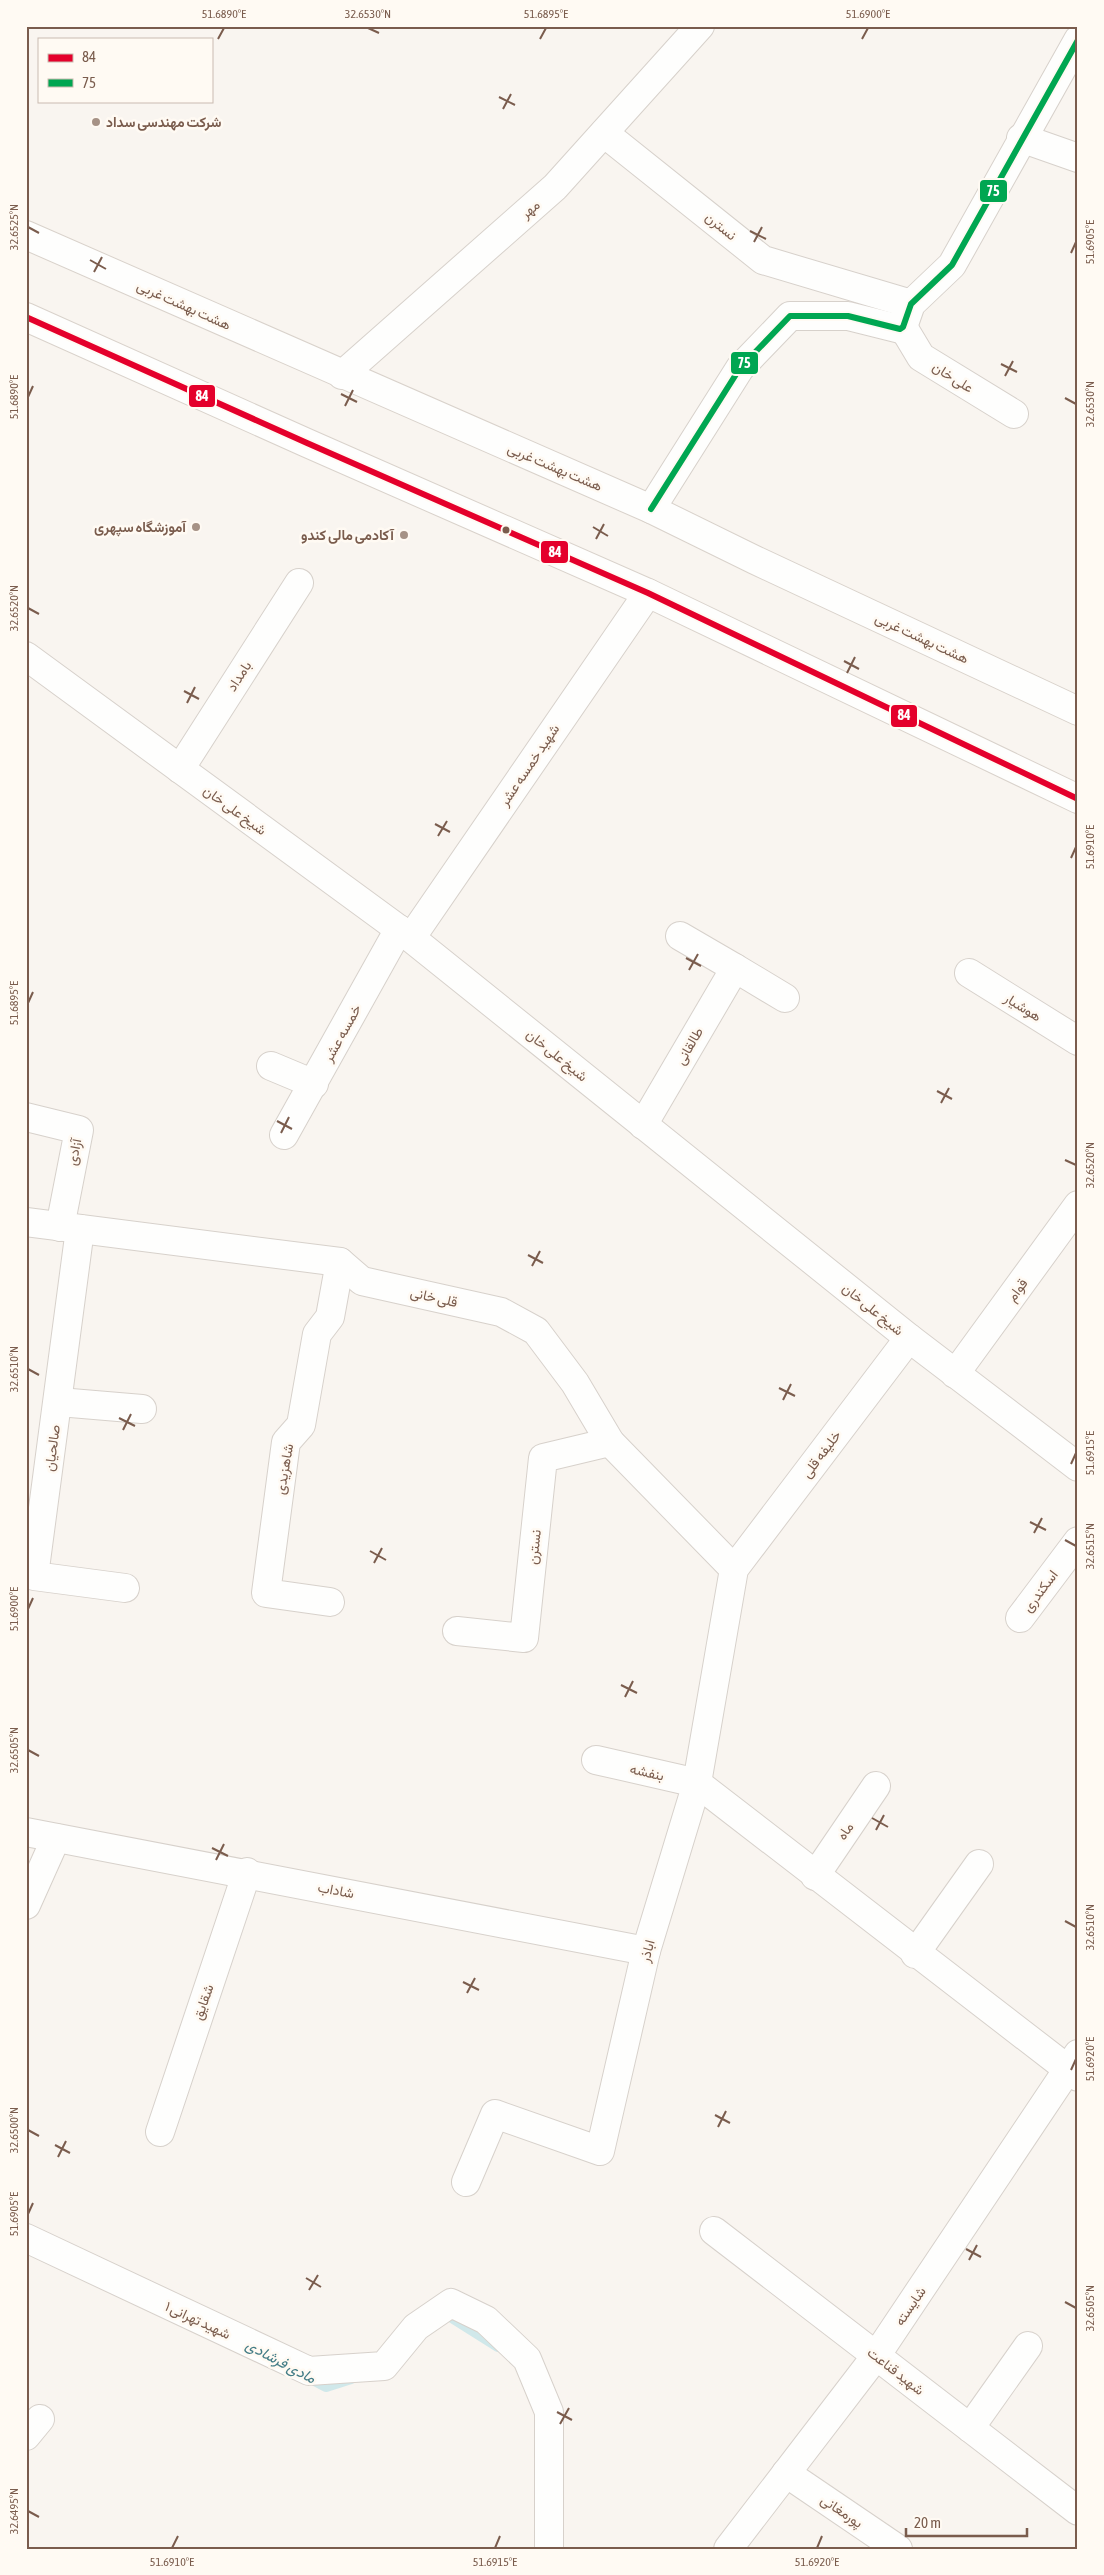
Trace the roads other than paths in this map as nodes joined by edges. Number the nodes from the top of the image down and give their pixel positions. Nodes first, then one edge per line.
1 (700, 26) edge
2 (1078, 40) edge
3 (604, 132) junction
4 (1021, 138) junction
5 (1078, 158) edge
6 (26, 235) edge
7 (907, 316) junction
8 (26, 317) edge
9 (342, 375) junction
10 (1014, 414) dead end
11 (651, 509) junction
12 (299, 583) dead end
13 (648, 593) junction
14 (26, 656) edge
15 (1078, 711) edge
16 (180, 769) junction
17 (1078, 799) edge
18 (405, 934) junction
19 (680, 936) dead end
20 (734, 968) junction
21 (969, 973) dead end
22 (785, 998) dead end
23 (1078, 1041) edge
24 (271, 1066) dead end
25 (314, 1084) junction
26 (26, 1117) edge
27 (643, 1125) junction
28 (284, 1135) dead end
29 (1078, 1205) edge
30 (26, 1222) edge
31 (70, 1228) junction
32 (340, 1262) junction
33 (909, 1338) junction
34 (955, 1374) junction
35 (59, 1402) junction
36 (142, 1409) dead end
37 (610, 1442) junction
38 (1078, 1467) edge
39 (1078, 1540) edge
40 (734, 1570) junction
41 (125, 1588) dead end
42 (330, 1602) dead end
43 (1020, 1618) dead end
44 (457, 1631) dead end
45 (596, 1760) dead end
46 (697, 1783) junction
47 (876, 1786) dead end
48 (26, 1832) edge
49 (56, 1838) junction
50 (979, 1864) dead end
51 (247, 1872) junction
52 (815, 1876) junction
53 (26, 1905) edge
54 (646, 1951) junction
55 (915, 1954) junction
56 (1074, 2067) edge
57 (160, 2132) dead end
58 (466, 2182) dead end
59 (714, 2231) dead end
60 (26, 2238) edge
61 (1028, 2346) dead end
62 (876, 2356) junction
63 (970, 2428) junction
64 (786, 2474) junction
65 (1078, 2511) edge
66 (549, 2549) edge
67 (728, 2549) edge
68 (898, 2549) edge

1 - 3 street, مهر
2 - 4 street
3 - 7 street, نسترن
3 - 9 street, مهر
4 - 5 street
4 - 7 street
6 - 9 street, هشت بهشت غربی
7 - 10 street, علی خان
7 - 11 street
8 - 13 street
9 - 11 street, هشت بهشت غربی
11 - 15 street, هشت بهشت غربی
12 - 16 street, بامداد
13 - 17 street
13 - 18 street, شهید خمسه عشر
14 - 16 street, شیخ علی خان
16 - 18 street, شیخ علی خان
18 - 25 street, خمسه عشر
18 - 27 street, شیخ علی خان
19 - 20 street
20 - 22 street
20 - 27 street, طالقانی
21 - 23 street, هوشیار
24 - 25 street
25 - 28 street, خمسه عشر
26 - 31 street, آزادی
27 - 33 street, شیخ علی خان
29 - 34 street, قوام
30 - 31 street
31 - 32 street
31 - 35 street, صالحیان
32 - 37 street, قلی خانی
32 - 42 street, شاهزیدی
33 - 34 street, شیخ علی خان
33 - 40 street, خلیفه قلی
34 - 38 street, شیخ علی خان
35 - 36 street
35 - 41 street, صالحیان
37 - 40 street, قلی خانی
37 - 44 street, نسترن
39 - 43 street, اسکندری
40 - 46 street, اباذر
45 - 46 street, بنفشه
46 - 52 street
46 - 54 street, اباذر
47 - 52 street, ماه
48 - 49 street, شاداب
49 - 51 street, شاداب
49 - 53 street
50 - 55 street
51 - 54 street, شاداب
51 - 57 street, شقایق
52 - 55 street
54 - 58 street, اباذر
55 - 56 street
56 - 62 street, شایسته
59 - 62 street, شهید قناعت
60 - 66 street, شهید تهرانی ۱
61 - 63 street
62 - 63 street, شهید قناعت
62 - 64 street, شایسته
63 - 65 street, شهید قناعت
64 - 67 street, شایسته
64 - 68 street, پورمغانی

